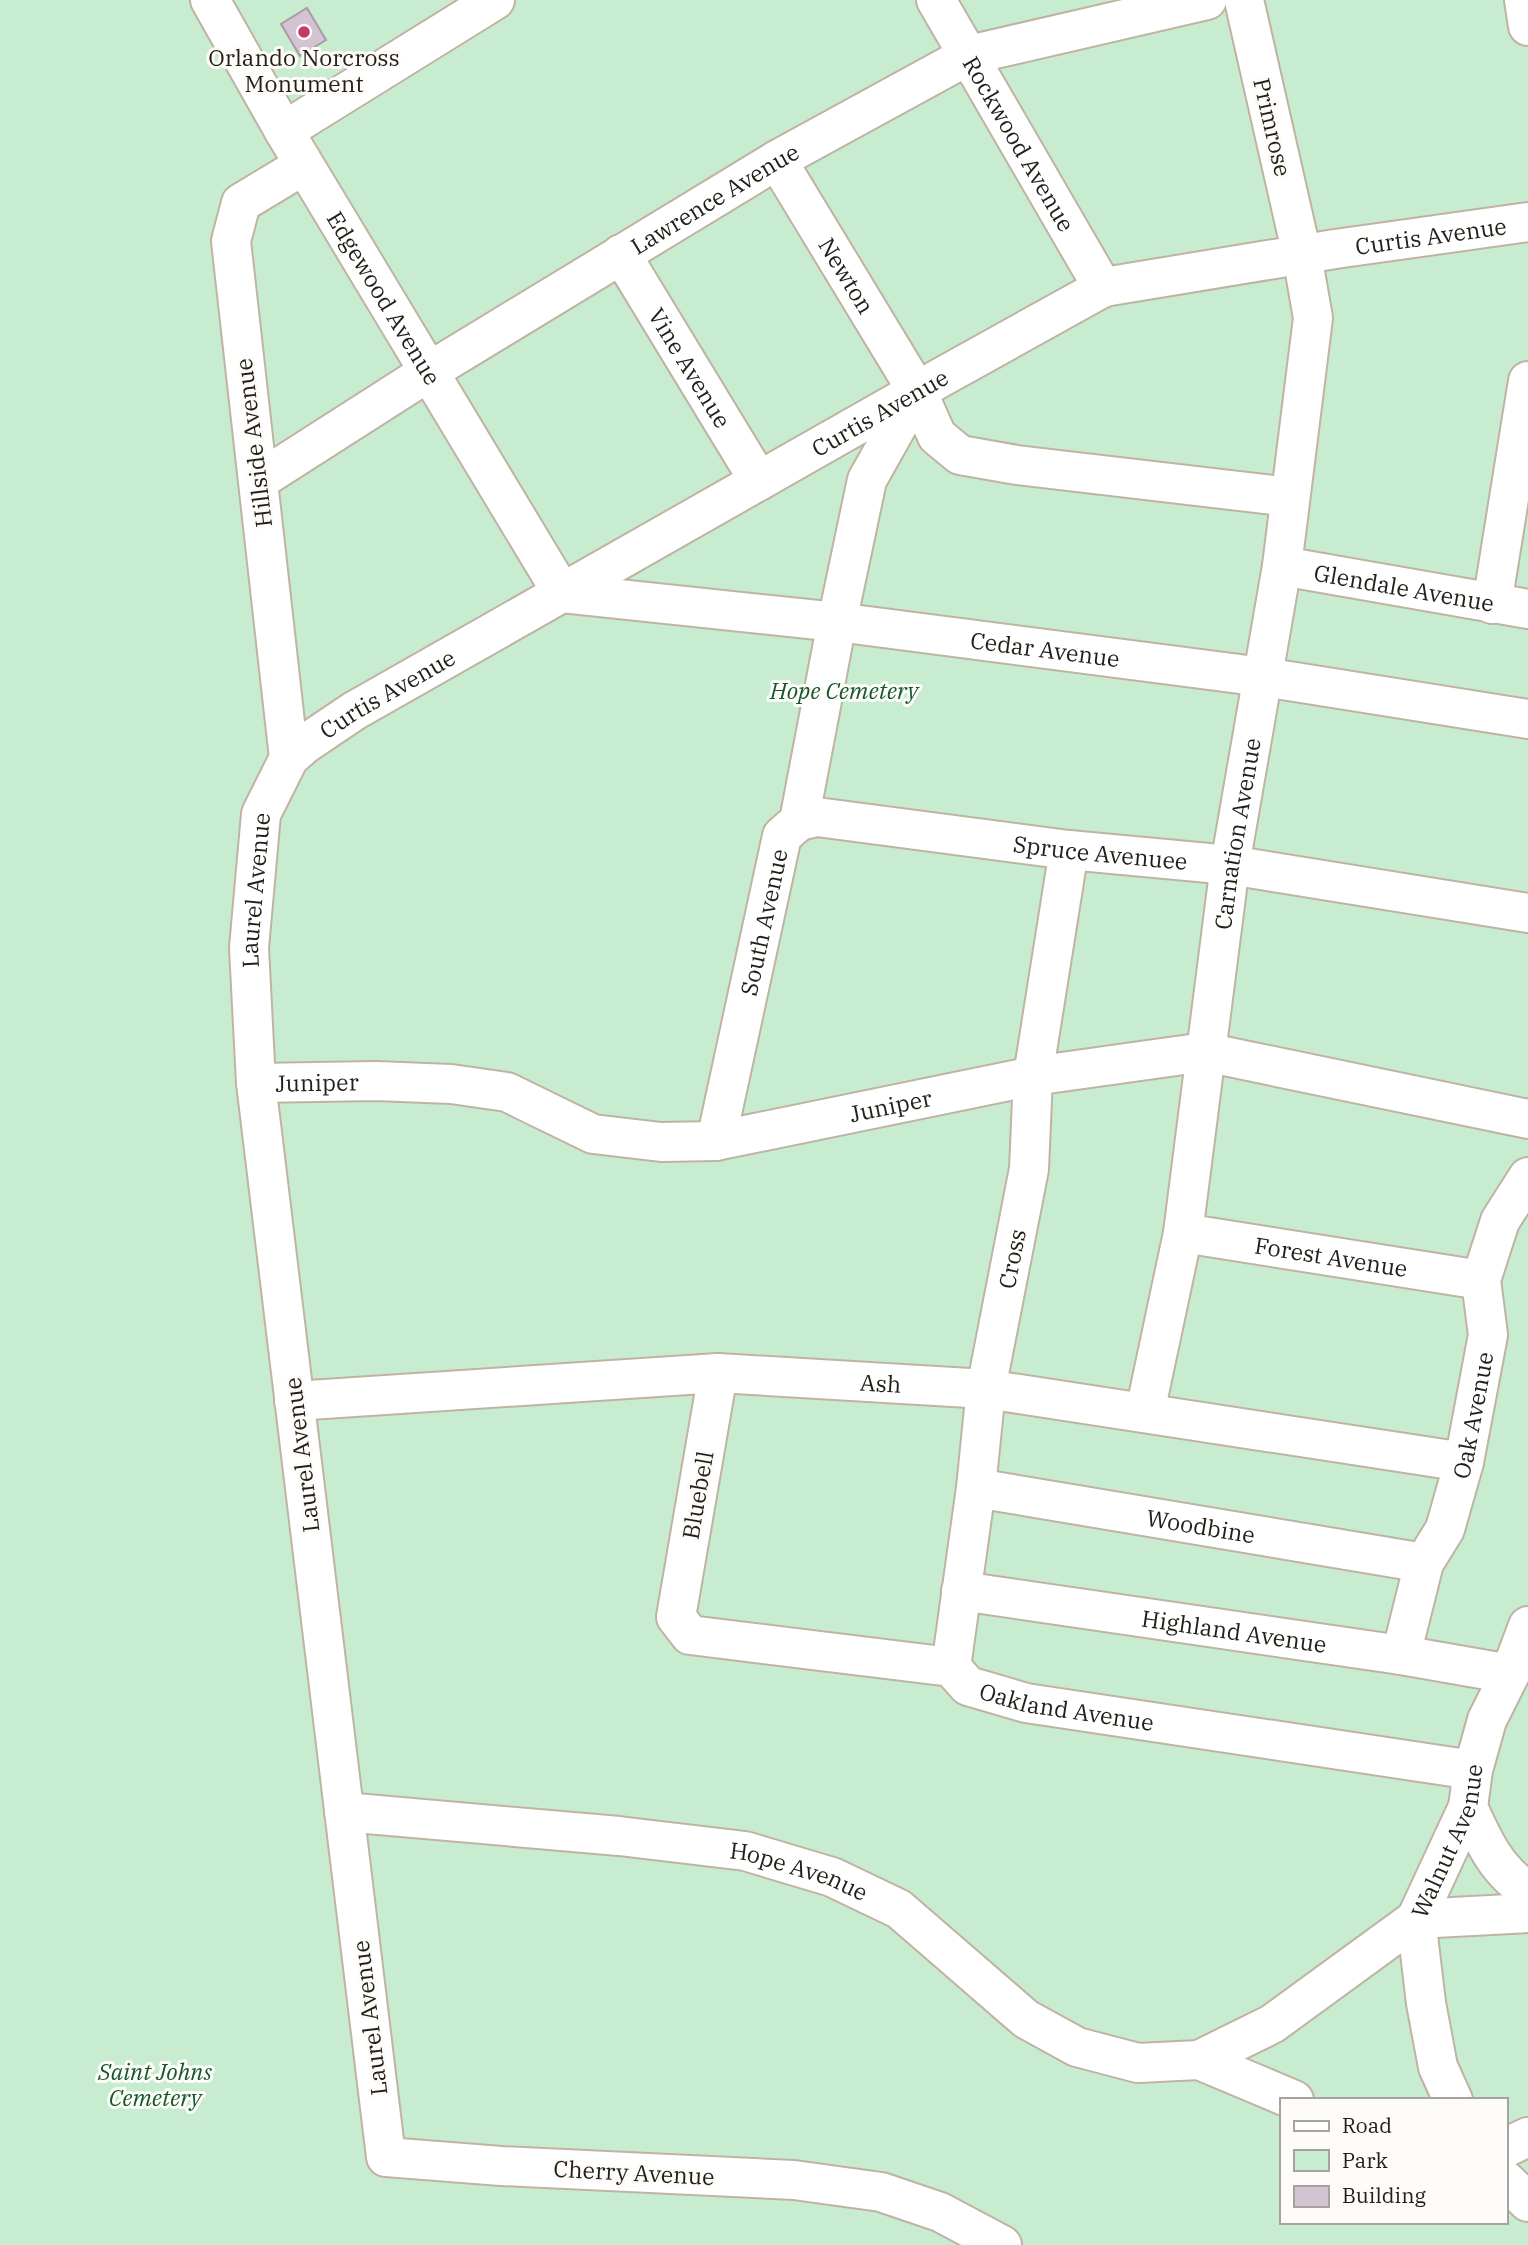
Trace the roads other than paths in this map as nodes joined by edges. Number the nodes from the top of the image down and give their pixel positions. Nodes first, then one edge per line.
1 (210, 0) edge
2 (495, 0) edge
3 (936, 0) edge
4 (1207, 0) edge
5 (1244, 0) edge
6 (1524, 0) edge
7 (1528, 26) edge
8 (970, 55) junction
9 (284, 131) junction
10 (776, 160) junction
11 (304, 164) junction
12 (1528, 222) edge
13 (621, 254) junction
14 (1302, 254) junction
15 (1103, 288) junction
16 (430, 371) junction
17 (917, 391) junction
18 (1526, 403) edge
19 (258, 481) junction
20 (759, 481) junction
21 (1290, 497) junction
22 (1282, 566) junction
23 (562, 593) junction
24 (1510, 607) edge
25 (837, 622) junction
26 (1263, 677) junction
27 (1528, 719) edge
28 (289, 758) junction
29 (799, 821) junction
30 (1069, 850) junction
31 (1230, 865) junction
32 (1528, 913) edge
33 (1205, 1052) junction
34 (1033, 1076) junction
35 (256, 1083) junction
36 (1528, 1119) edge
37 (716, 1141) junction
38 (1528, 1177) edge
39 (1183, 1233) junction
40 (1481, 1280) junction
41 (719, 1373) junction
42 (986, 1389) junction
43 (294, 1401) junction
44 (1145, 1412) junction
45 (1464, 1462) junction
46 (976, 1488) junction
47 (1424, 1563) junction
48 (961, 1591) junction
49 (676, 1617) joint
50 (1528, 1626) edge
51 (1401, 1655) junction
52 (951, 1667) junction
53 (1510, 1674) junction
54 (1473, 1770) junction
55 (1468, 1807) junction
56 (344, 1812) junction
57 (1528, 1891) edge
58 (1528, 1913) edge
59 (1416, 1919) junction
60 (1199, 2060) junction
61 (1289, 2098) edge
62 (1452, 2098) edge
63 (1528, 2137) edge
64 (1507, 2147) edge
65 (386, 2157) joint
66 (1507, 2182) edge
67 (1528, 2202) edge
68 (1002, 2245) edge

1 - 9 lane, Edgewood Avenue
2 - 9 lane
3 - 8 lane, Rockwood Avenue
4 - 8 lane, Lawrence Avenue
5 - 14 lane, Primrose
6 - 7 lane
8 - 10 lane, Lawrence Avenue
8 - 15 lane, Rockwood Avenue
9 - 11 lane, Edgewood Avenue
10 - 13 lane, Lawrence Avenue
10 - 17 lane, Newton
11 - 16 lane, Edgewood Avenue
11 - 19 lane, Hillside Avenue
12 - 14 lane, Curtis Avenue
13 - 16 lane, Lawrence Avenue
13 - 20 lane, Vine Avenue
14 - 15 lane, Curtis Avenue
14 - 21 lane, Carnation Avenue
15 - 17 lane, Curtis Avenue
16 - 19 lane, Lawrence Avenue
16 - 23 lane, Edgewood Avenue
17 - 20 lane, Curtis Avenue
17 - 21 lane, Newton
17 - 25 lane, South Avenue
18 - 24 lane
19 - 28 lane, Hillside Avenue
20 - 23 lane, Curtis Avenue
21 - 22 lane, Carnation Avenue
22 - 24 lane, Glendale Avenue
22 - 26 lane, Carnation Avenue
23 - 25 lane, Cedar Avenue
23 - 28 lane, Curtis Avenue
25 - 26 lane, Cedar Avenue
25 - 29 lane, South Avenue
26 - 27 lane, Cedar Avenue
26 - 31 lane, Carnation Avenue
28 - 35 lane, Laurel Avenue
29 - 30 lane, Spruce Avenuee
29 - 37 lane, South Avenue
30 - 31 lane, Spruce Avenuee
30 - 34 lane, Cross
31 - 32 lane, Spruce Avenuee
31 - 33 lane, Carnation Avenue
33 - 34 lane, Juniper
33 - 36 lane, Juniper
33 - 39 lane, Carnation Avenue
34 - 37 lane, Juniper
34 - 42 lane, Cross
35 - 37 lane, Juniper
35 - 43 lane, Laurel Avenue
38 - 40 lane, Oak Avenue
39 - 40 lane, Forest Avenue
39 - 44 lane, Carnation Avenue
40 - 45 lane, Oak Avenue
41 - 42 lane, Ash
41 - 43 lane, Ash
41 - 49 lane, Bluebell
42 - 44 lane, Ash
42 - 46 lane, Cross
43 - 56 lane, Laurel Avenue
44 - 45 lane, Ash
45 - 47 lane, Oak Avenue
46 - 47 lane, Woodbine
46 - 48 lane, Cross
47 - 51 lane, Oak Avenue
48 - 51 lane, Highland Avenue
48 - 52 lane, Cross
49 - 52 lane, Oakland Avenue
50 - 53 lane, Walnut Avenue
51 - 53 lane, Highland Avenue
52 - 54 lane, Oakland Avenue
53 - 54 lane, Walnut Avenue
54 - 55 lane, Walnut Avenue
55 - 57 lane
55 - 59 lane, Walnut Avenue
56 - 60 lane, Hope Avenue
56 - 65 lane, Laurel Avenue
58 - 59 lane
59 - 60 lane
59 - 62 lane, Walnut Avenue
60 - 61 lane
63 - 64 lane
65 - 68 lane, Cherry Avenue
66 - 67 lane

